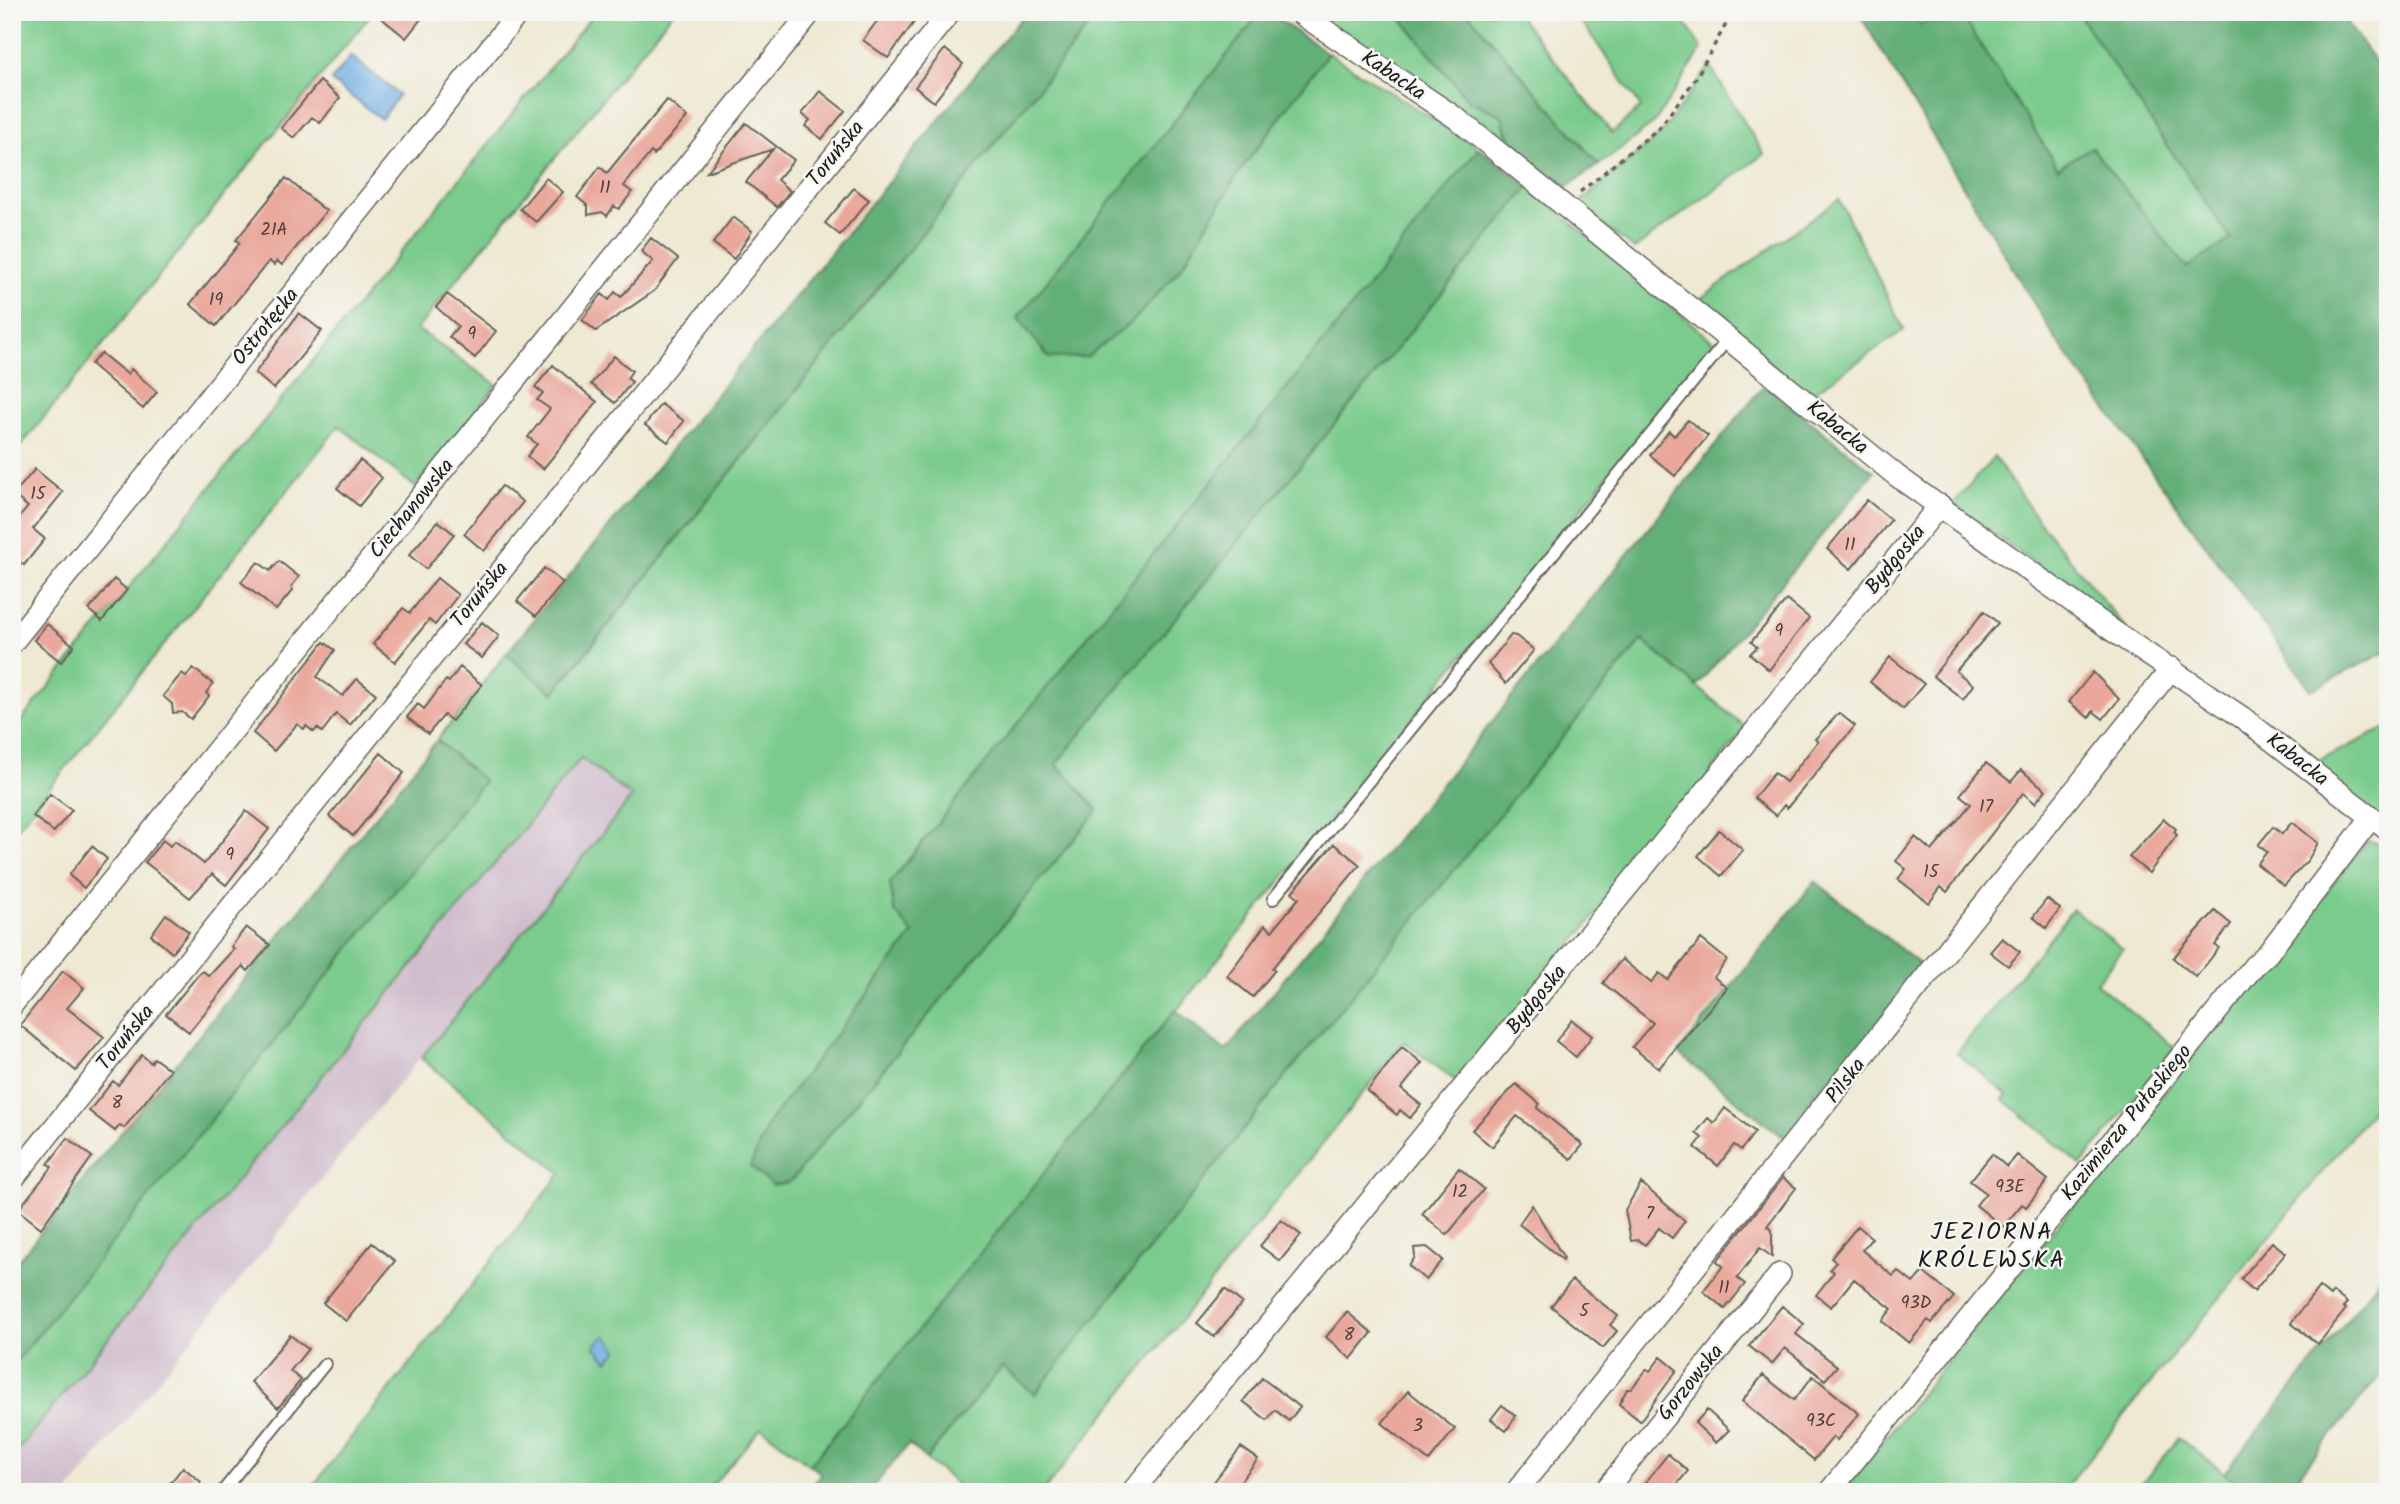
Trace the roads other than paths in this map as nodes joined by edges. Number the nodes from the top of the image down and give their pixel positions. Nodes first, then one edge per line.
1 (519, 12) edge
2 (811, 12) edge
3 (950, 12) edge
4 (1298, 12) edge
5 (1728, 339) junction
6 (1940, 505) junction
7 (12, 643) edge
8 (2172, 668) junction
9 (2379, 824) edge
10 (1273, 899) dead end
11 (12, 1006) edge
12 (12, 1180) edge
13 (1780, 1275) dead end
14 (325, 1364) dead end
15 (222, 1492) edge
16 (1132, 1492) edge
17 (1516, 1492) edge
18 (1604, 1492) edge
19 (1829, 1492) edge

1 - 7 street, Ostrołęcka
2 - 11 street, Ciechanowska
3 - 12 street, Toruńska
4 - 5 street, Kabacka
5 - 6 street, Kabacka
5 - 10 lane
6 - 8 street, Kabacka
6 - 16 street, Bydgoska
8 - 9 street, Kabacka
8 - 17 street, Pilska
9 - 19 street, Kazimierza Pułaskiego
13 - 18 street, Gorzowska
14 - 15 lane

